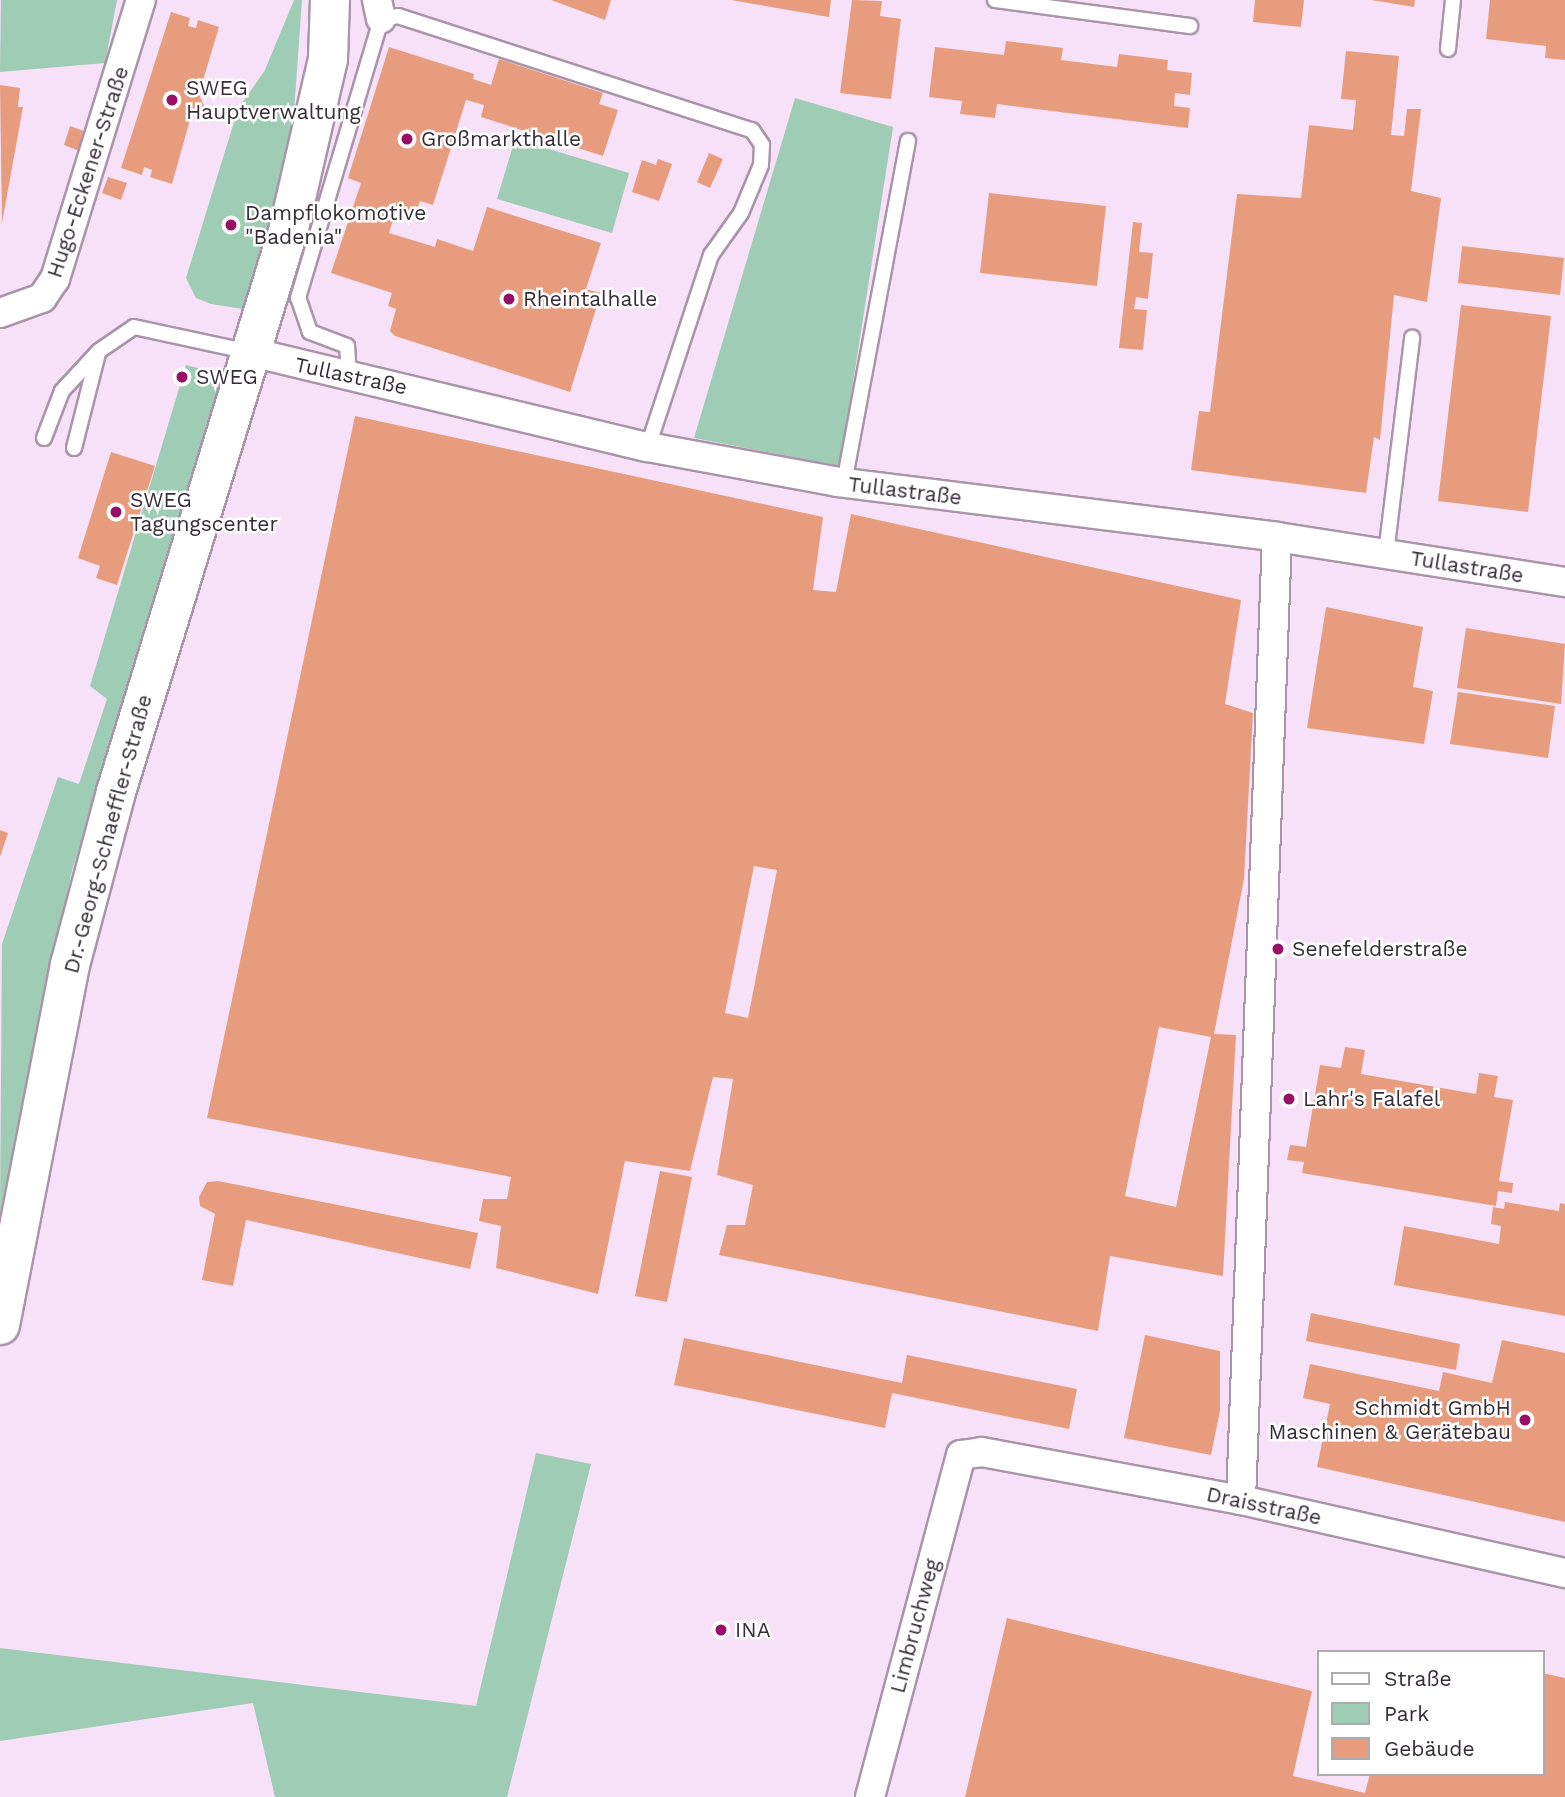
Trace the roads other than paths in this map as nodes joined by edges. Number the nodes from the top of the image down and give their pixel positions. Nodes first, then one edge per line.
1 (141, 0) edge
2 (308, 0) edge
3 (330, 0) edge
4 (995, 0) edge
5 (1453, 0) edge
6 (379, 9) edge
7 (1190, 26) dead end
8 (1448, 49) dead end
9 (908, 141) dead end
10 (309, 143) junction
11 (0, 313) edge
12 (1412, 338) dead end
13 (99, 351) junction
14 (255, 353) junction
15 (349, 374) junction
16 (44, 438) dead end
17 (648, 447) junction
18 (75, 448) dead end
19 (844, 483) junction
20 (1277, 537) junction
21 (1386, 554) junction
22 (1565, 582) edge
23 (0, 1325) edge
24 (961, 1455) joint
25 (1241, 1500) junction
26 (1565, 1573) edge
27 (870, 1797) edge

1 - 11 street, Hugo-Eckener-Straße
2 - 10 main road
3 - 10 main road
4 - 7 lane
5 - 8 lane
6 - 15 lane
6 - 17 lane
9 - 19 lane
10 - 14 main road, Dr.-Georg-Schaeffler-Straße
12 - 21 lane
13 - 14 lane
13 - 16 lane
13 - 18 lane
14 - 15 street, Tullastraße
14 - 23 main road, Dr.-Georg-Schaeffler-Straße
15 - 17 street, Tullastraße
17 - 19 street, Tullastraße
19 - 20 street, Tullastraße
20 - 21 street, Tullastraße
20 - 25 street
21 - 22 street, Tullastraße
24 - 25 street, Draisstraße
24 - 27 street, Limbruchweg
25 - 26 street, Draisstraße

